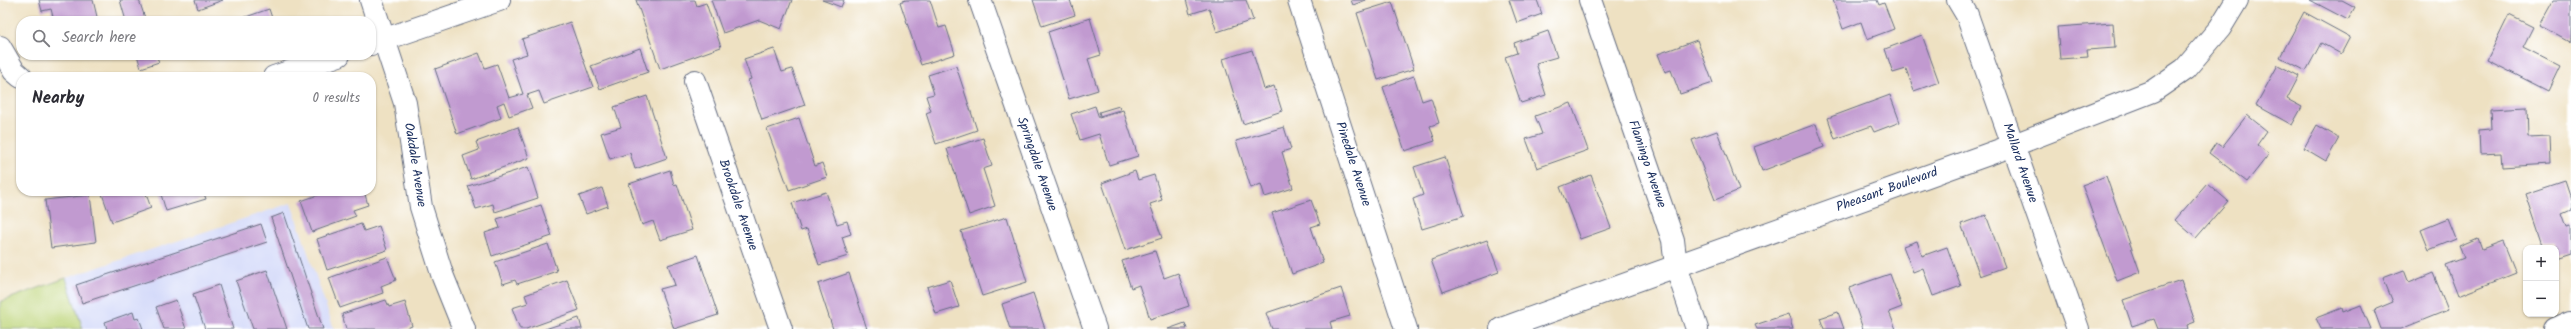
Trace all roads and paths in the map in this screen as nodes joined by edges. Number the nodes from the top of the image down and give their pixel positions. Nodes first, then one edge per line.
1 (371, 0) edge
2 (499, 0) edge
3 (980, 0) edge
4 (1299, 0) edge
5 (1590, 0) edge
6 (1958, 0) edge
7 (2237, 0) edge
8 (374, 16) edge
9 (376, 30) edge
10 (378, 42) edge
11 (0, 47) edge
12 (324, 60) edge
13 (289, 72) edge
14 (16, 73) edge
15 (695, 81) dead end
16 (2014, 145) junction
17 (1676, 266) junction
18 (2571, 322) edge
19 (464, 329) edge
20 (781, 329) edge
21 (1095, 329) edge
22 (1406, 329) edge
23 (1501, 329) edge
24 (1697, 329) edge
25 (2078, 329) edge
26 (2555, 329) edge

1 - 8 street, Oakdale Avenue
2 - 10 street
3 - 21 street, Springdale Avenue
4 - 22 street, Pinedale Avenue
5 - 17 street, Flamingo Avenue
6 - 16 street, Mallard Avenue
7 - 16 street, Pheasant Boulevard
9 - 10 street, Oakdale Avenue
10 - 19 street, Oakdale Avenue
11 - 14 street
12 - 13 street
15 - 20 street, Brookdale Avenue
16 - 17 street, Pheasant Boulevard
16 - 25 street, Mallard Avenue
17 - 23 street, Pheasant Boulevard
17 - 24 street, Flamingo Avenue
18 - 26 street

